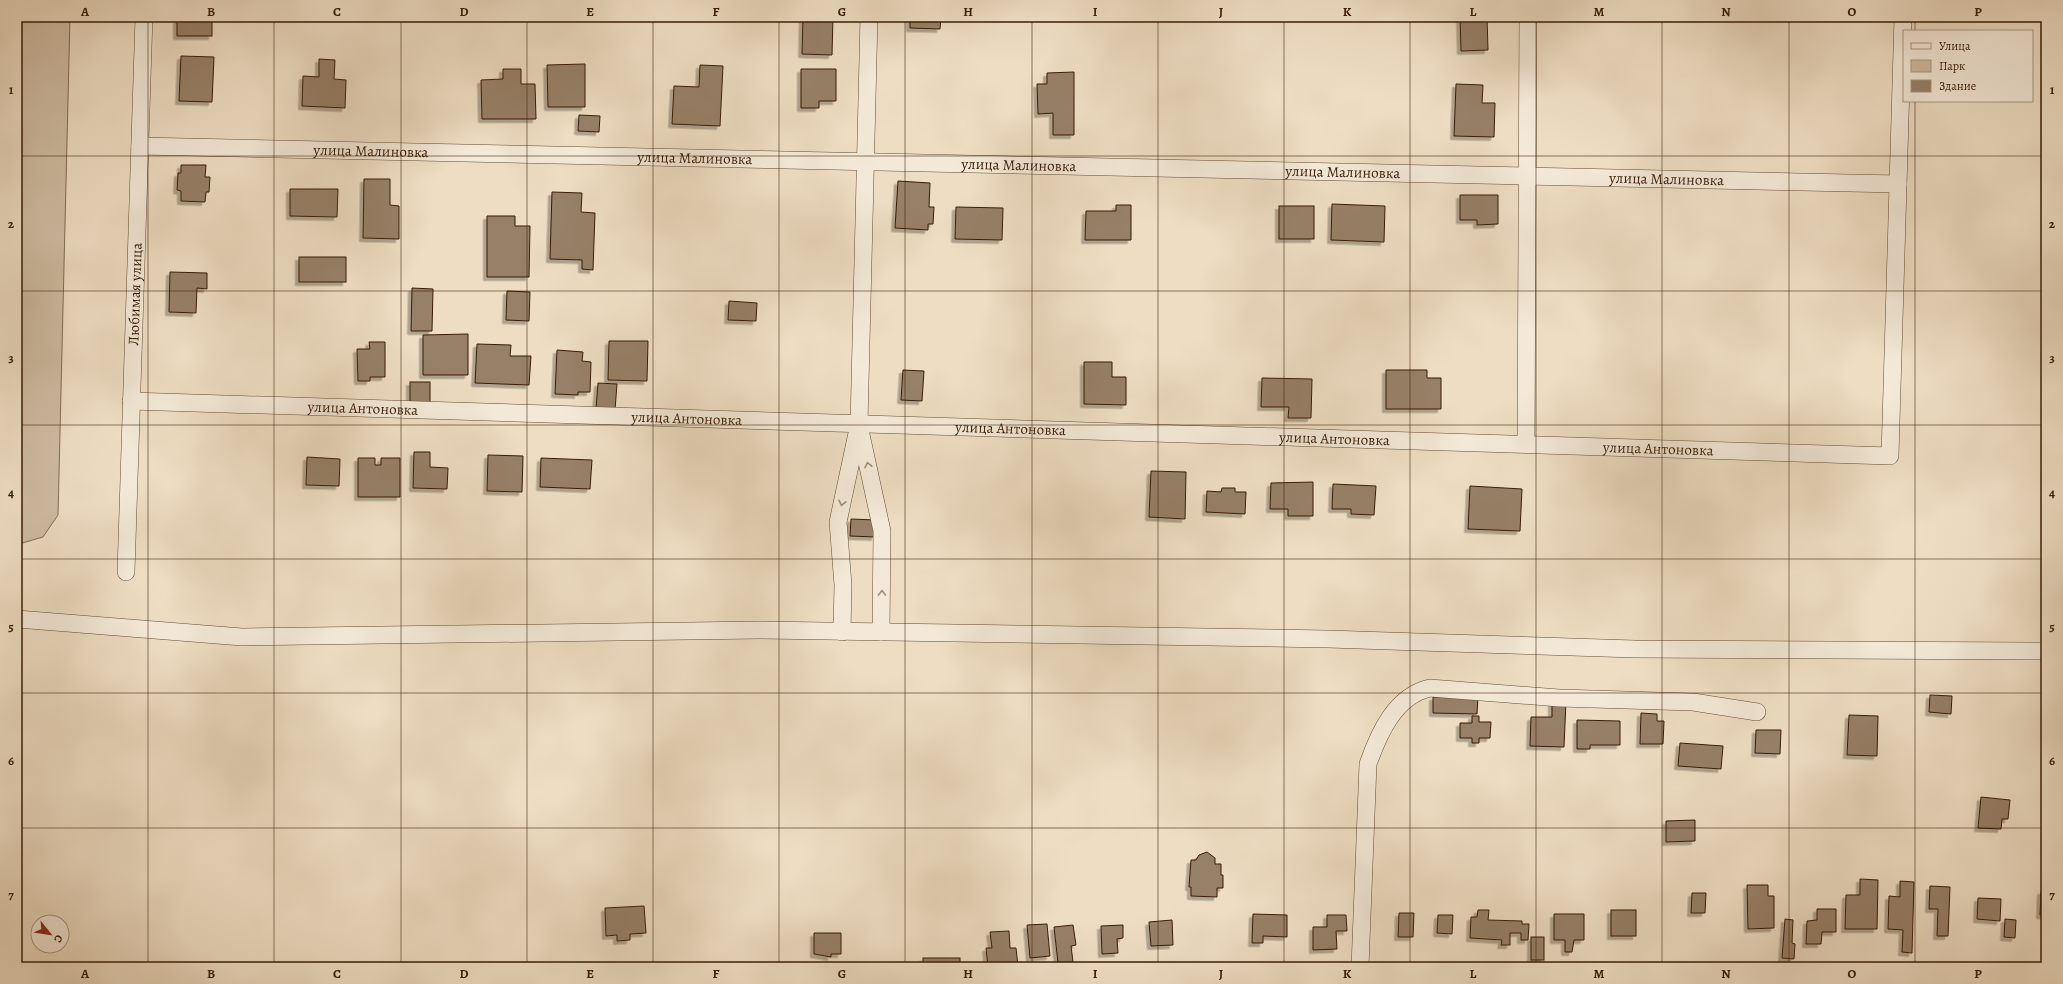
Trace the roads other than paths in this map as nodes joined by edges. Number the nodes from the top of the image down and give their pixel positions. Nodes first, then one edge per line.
1 (144, 17) edge
2 (869, 17) edge
3 (1528, 17) edge
4 (1903, 17) edge
5 (140, 146) junction
6 (867, 161) junction
7 (1527, 176) junction
8 (1898, 184) junction
9 (131, 401) junction
10 (859, 424) junction
11 (1526, 444) junction
12 (126, 572) dead end
13 (17, 619) edge
14 (842, 632) junction
15 (882, 632) junction
16 (2046, 652) edge
17 (1757, 712) dead end
18 (1360, 967) edge

1 - 5 street, Любимая улица
2 - 6 street
3 - 7 street
4 - 8 street
5 - 6 street, улица Малиновка
5 - 9 street, Любимая улица
6 - 7 street, улица Малиновка
6 - 10 street
7 - 8 street, улица Малиновка
7 - 11 street
8 - 11 street, улица Антоновка
9 - 10 street, улица Антоновка
9 - 12 street, Любимая улица
10 - 11 street, улица Антоновка
10 -> 14 street
15 -> 10 street
13 - 14 street
14 - 15 street
15 - 16 street
17 - 18 street

